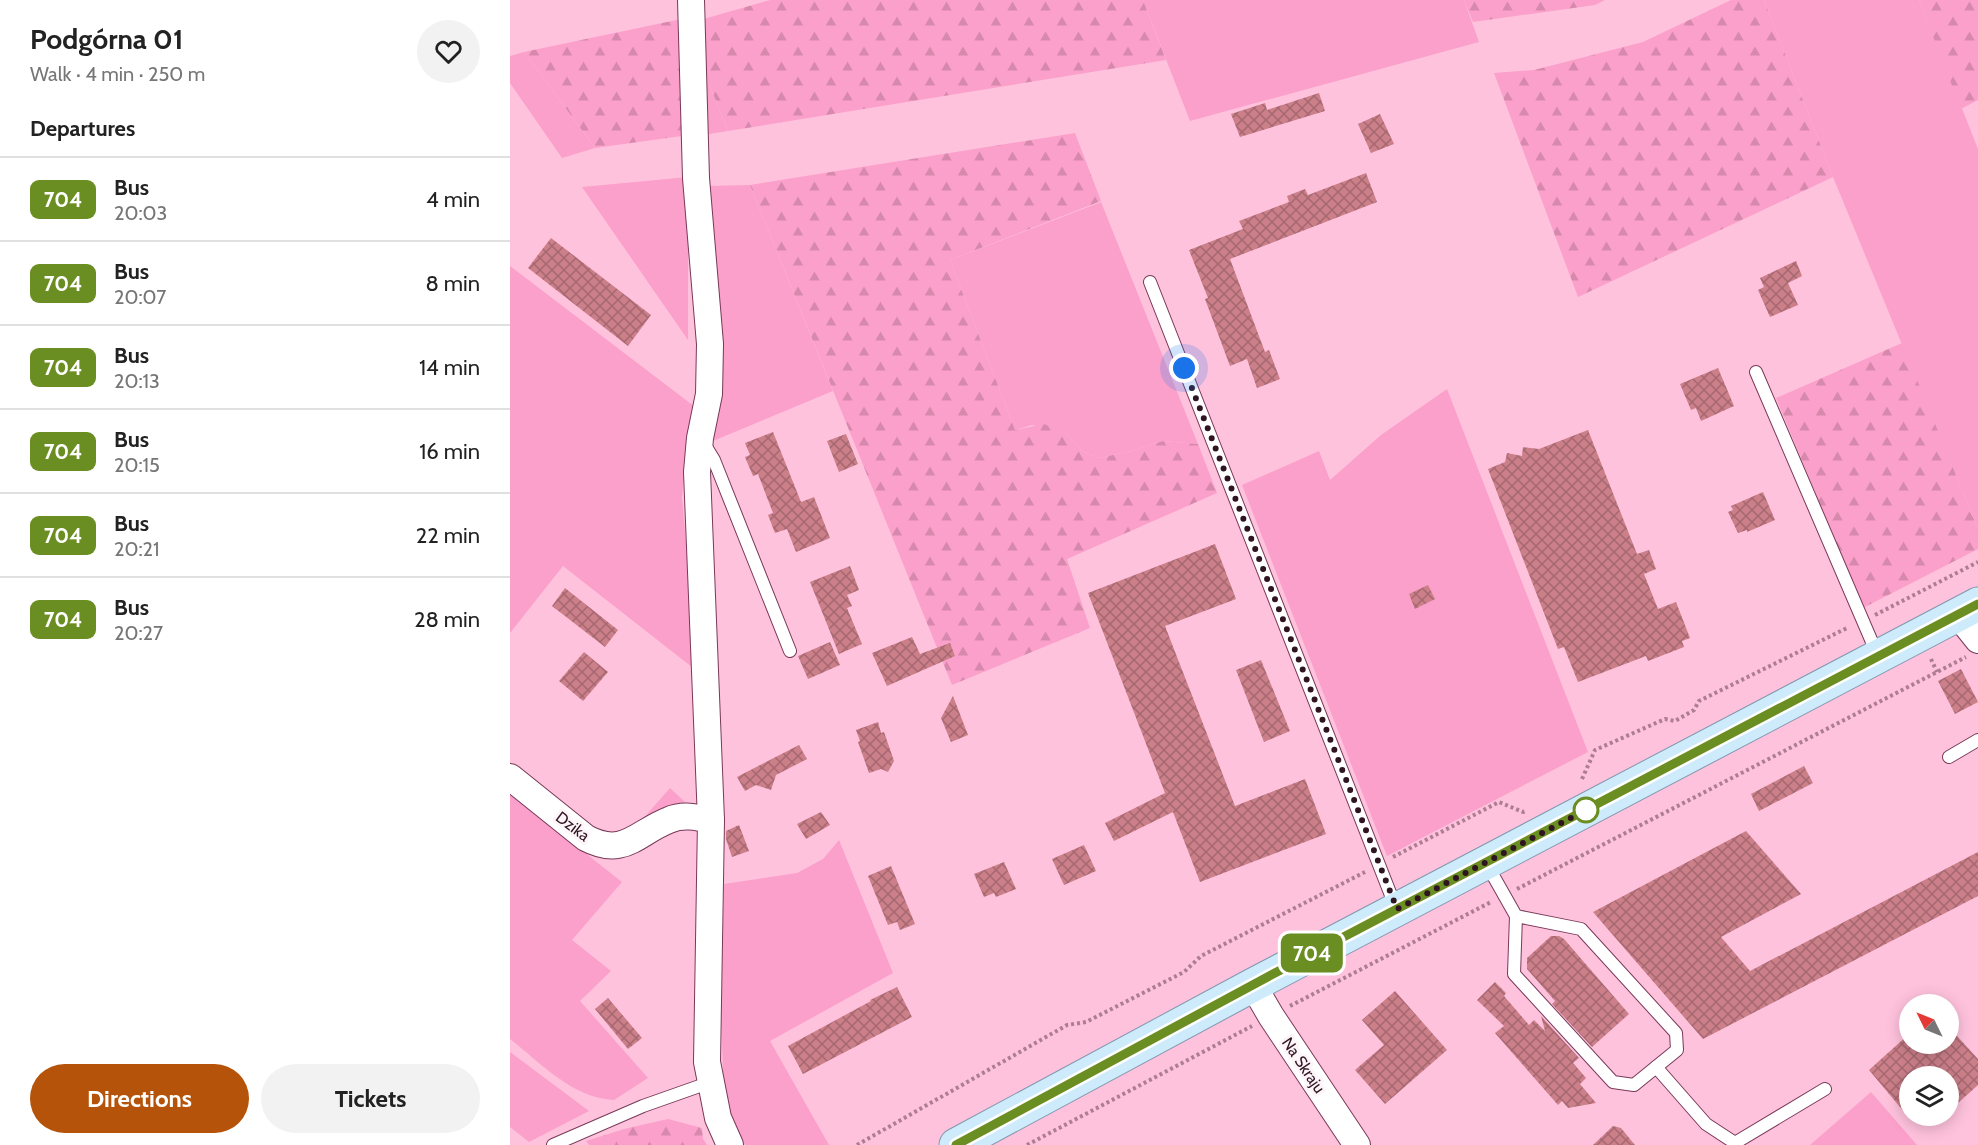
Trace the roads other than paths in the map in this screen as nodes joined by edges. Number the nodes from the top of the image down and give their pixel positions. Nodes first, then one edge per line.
1 (692, 0) edge
2 (1150, 282) dead end
3 (1756, 372) dead end
4 (700, 438) junction
5 (1968, 610) edge
6 (1978, 640) edge
7 (790, 651) dead end
8 (1878, 657) junction
9 (1978, 740) edge
10 (1949, 757) dead end
11 (510, 777) edge
12 (711, 820) junction
13 (1485, 862) junction
14 (1397, 909) junction
15 (1516, 916) junction
16 (1253, 985) junction
17 (1656, 1067) junction
18 (711, 1082) junction
19 (1825, 1089) dead end
20 (553, 1145) edge
21 (730, 1145) edge
22 (956, 1145) edge
23 (1357, 1145) edge

1 - 4 street
2 - 14 lane
3 - 8 lane
4 - 7 lane
4 - 12 street
5 - 6 street
5 - 8 main road
8 - 13 main road
9 - 10 lane
11 - 12 street, Dzika
12 - 18 street
13 - 14 main road
13 - 15 lane
14 - 16 main road
15 - 17 lane
15 - 17 lane
16 - 22 main road
16 - 23 street, Na Skraju
17 - 19 lane
18 - 20 lane
18 - 21 street

